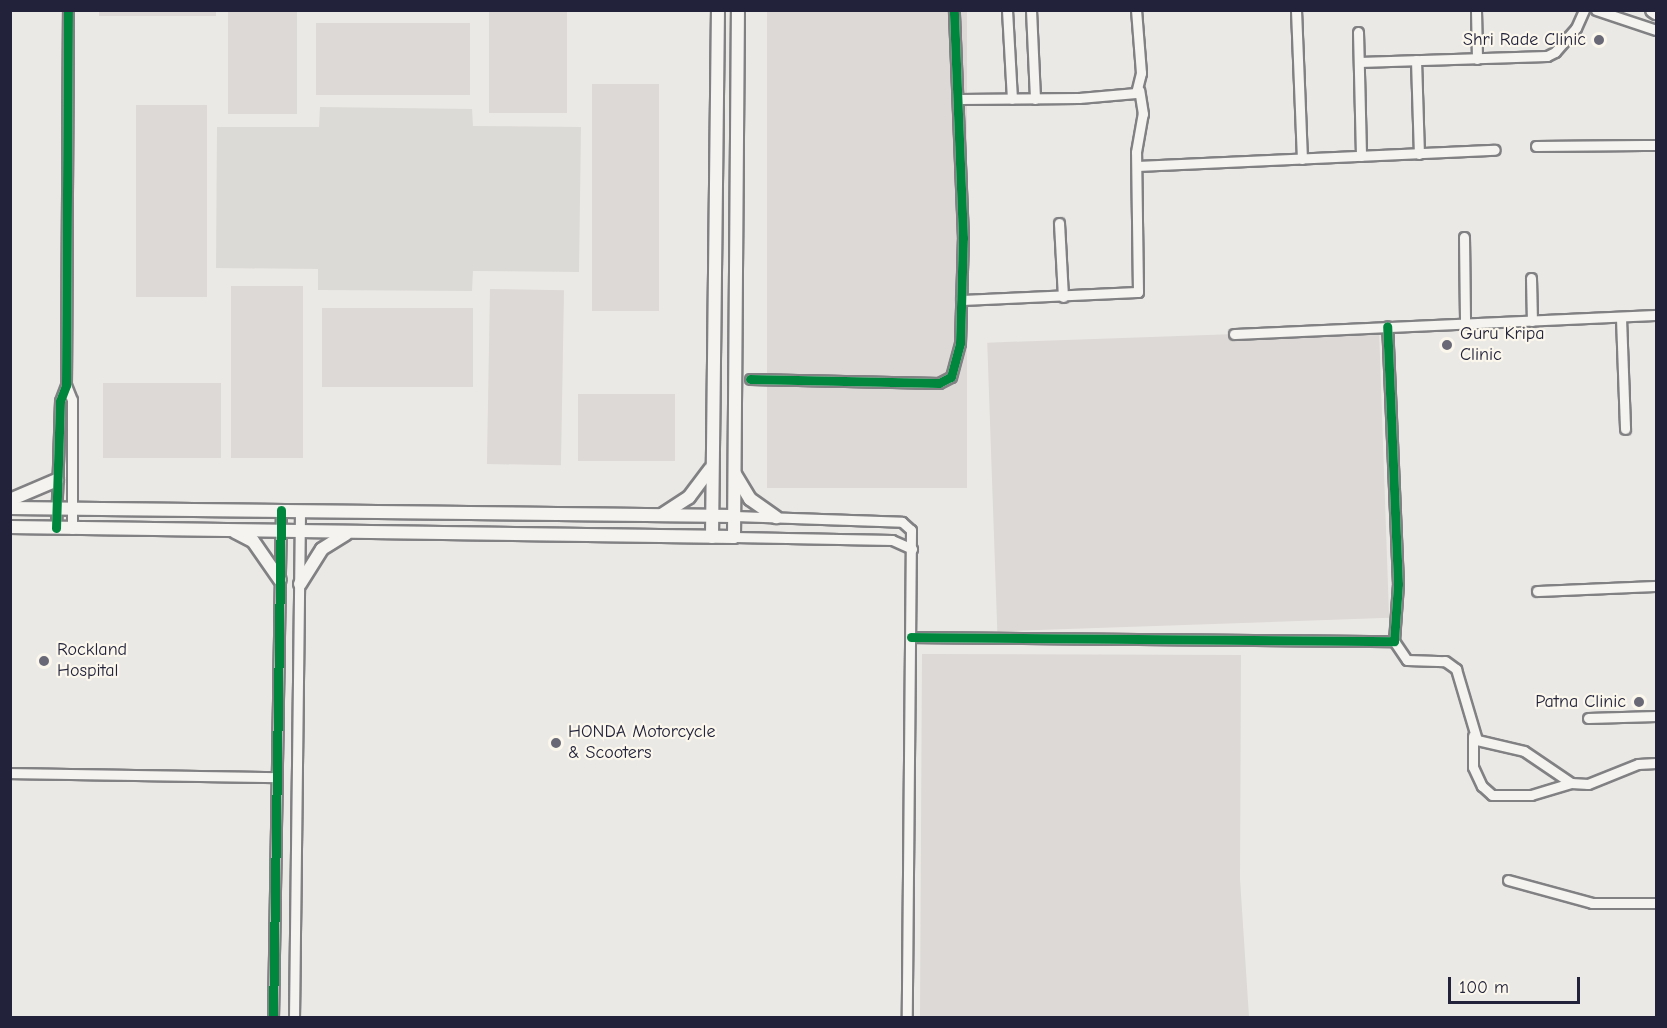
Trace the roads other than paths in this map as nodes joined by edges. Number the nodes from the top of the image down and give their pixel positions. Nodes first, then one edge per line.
1 (68, 10) edge
2 (718, 10) edge
3 (738, 10) edge
4 (954, 10) edge
5 (1007, 10) edge
6 (1031, 10) edge
7 (1136, 10) edge
8 (1296, 10) edge
9 (1476, 10) edge
10 (1584, 10) edge
11 (1596, 10) edge
12 (1656, 30) edge
13 (1358, 32) dead end
14 (1478, 59) junction
15 (1416, 60) junction
16 (1359, 62) junction
17 (1139, 90) junction
18 (960, 99) junction
19 (1012, 99) junction
20 (1035, 99) junction
21 (1656, 145) edge
22 (1536, 146) dead end
23 (1495, 150) dead end
24 (1419, 154) junction
25 (1361, 156) junction
26 (1302, 159) junction
27 (1137, 166) junction
28 (1059, 223) dead end
29 (1464, 237) dead end
30 (1531, 278) dead end
31 (1063, 297) junction
32 (961, 300) junction
33 (1656, 315) edge
34 (1621, 318) junction
35 (1532, 321) junction
36 (1465, 323) junction
37 (1387, 326) junction
38 (1234, 334) dead end
39 (750, 379) dead end
40 (66, 385) junction
41 (734, 386) junction
42 (713, 387) junction
43 (1625, 429) dead end
44 (712, 466) junction
45 (734, 470) junction
46 (57, 480) junction
47 (10, 500) edge
48 (10, 508) edge
49 (72, 508) junction
50 (55, 509) junction
51 (280, 510) junction
52 (300, 510) junction
53 (659, 515) junction
54 (711, 516) junction
55 (734, 516) junction
56 (776, 517) junction
57 (10, 527) edge
58 (56, 528) junction
59 (72, 529) junction
60 (228, 530) junction
61 (280, 531) junction
62 (301, 531) junction
63 (353, 532) junction
64 (712, 537) junction
65 (734, 537) junction
66 (912, 549) junction
67 (280, 580) junction
68 (300, 584) junction
69 (1656, 586) edge
70 (1537, 591) dead end
71 (911, 638) junction
72 (1394, 640) junction
73 (1656, 716) edge
74 (1588, 718) dead end
75 (1473, 736) junction
76 (1656, 763) edge
77 (10, 773) edge
78 (276, 777) junction
79 (1571, 783) junction
80 (1508, 880) dead end
81 (1656, 903) edge
82 (273, 1017) edge
83 (294, 1017) edge
84 (907, 1017) edge

1 - 40 street
2 - 42 main road
3 - 41 main road
4 - 18 street
5 - 19 street
6 - 20 street
7 - 17 street
8 - 26 street
9 - 14 street
10 - 14 street
11 - 12 street
13 - 16 street
14 - 15 street
15 - 16 street
15 - 24 street
16 - 25 street
17 - 20 street
17 - 27 street
18 - 19 street
18 - 32 street
19 - 20 street
21 - 22 street
23 - 24 street
24 - 25 street
25 - 26 street
26 - 27 street
27 - 31 street
28 - 31 street
29 - 36 street
30 - 35 street
31 - 32 street
32 - 39 street
33 - 34 street
34 - 35 street
34 - 43 street
35 - 36 street
36 - 37 street
37 - 38 street
37 - 72 street
40 - 46 street
40 - 49 street
41 - 42 main road
41 - 45 main road
42 - 44 main road
44 - 53 main road
44 - 54 main road
45 - 55 main road
45 - 56 main road
46 - 47 main road
46 - 50 street
48 - 50 main road
49 - 50 main road
49 - 51 main road
49 - 59 street
50 - 58 street
51 - 52 main road
51 - 61 street
52 - 53 main road
52 - 62 street
53 - 54 main road
54 - 55 main road
54 - 64 main road
55 - 56 street
55 - 65 main road
56 - 66 street
57 - 58 main road
58 - 59 main road
59 - 60 main road
60 - 61 main road
60 - 67 main road
61 - 62 main road
61 - 67 street
62 - 63 main road
62 - 68 street
63 - 64 main road
63 - 68 main road
64 - 65 main road
65 - 66 street
66 - 71 street
67 - 78 street
68 - 83 street
69 - 70 street
71 - 72 street
71 - 84 street
72 - 75 street
73 - 74 street
75 - 79 street
75 - 79 street
76 - 79 street
77 - 78 street
78 - 82 street
80 - 81 street

